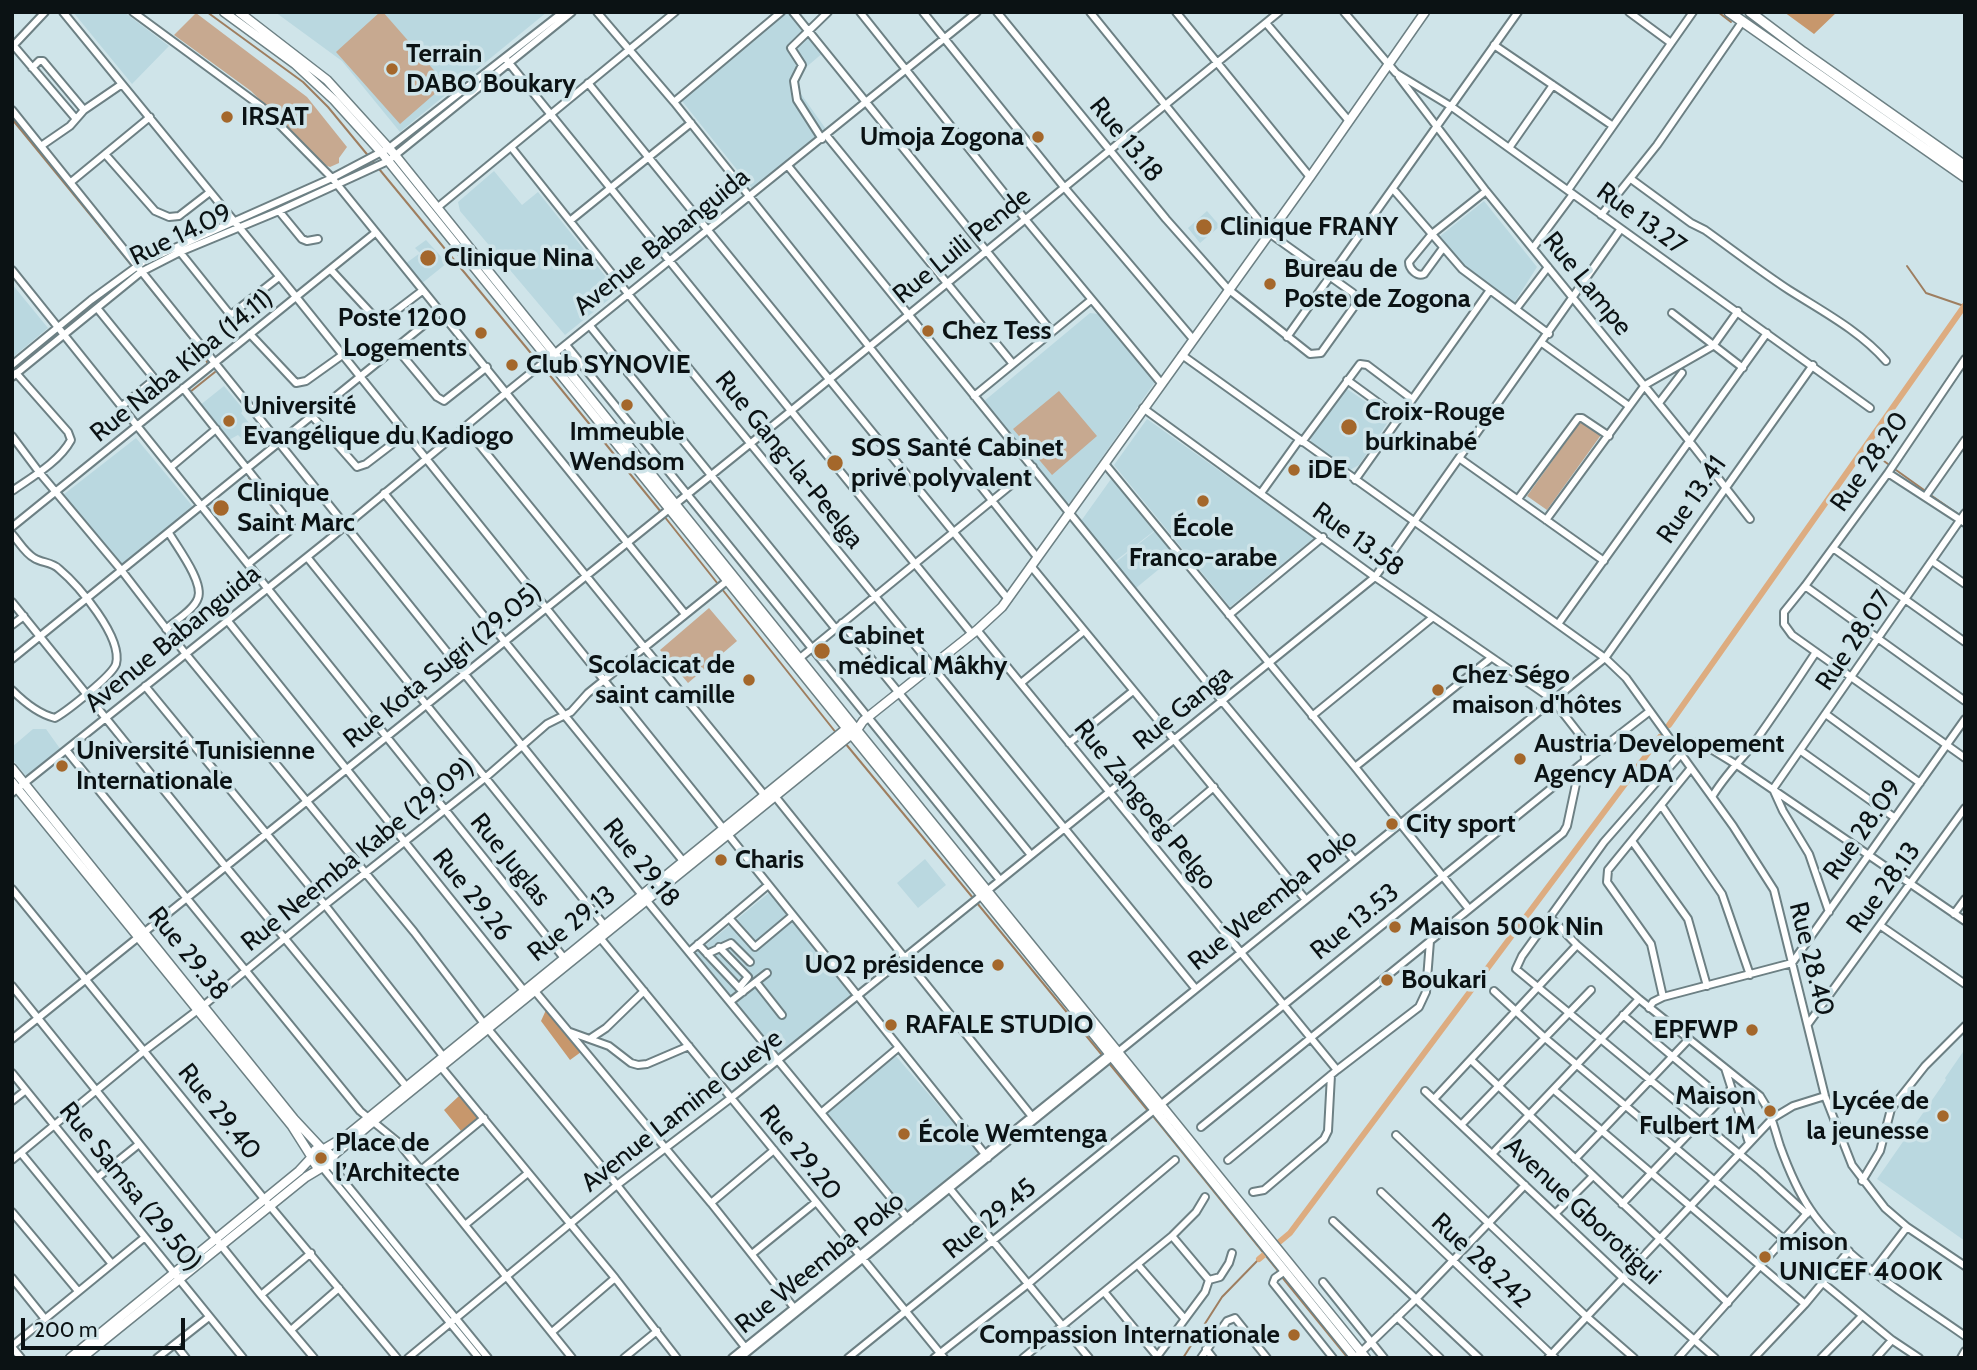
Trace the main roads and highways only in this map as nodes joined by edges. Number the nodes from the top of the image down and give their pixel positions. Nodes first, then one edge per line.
1 (225, 12) edge
2 (239, 12) edge
3 (1425, 12) edge
4 (1729, 12) edge
5 (1750, 12) edge
6 (385, 150) junction
7 (392, 158) junction
8 (1965, 166) edge
9 (1965, 177) edge
10 (551, 357) junction
11 (673, 506) junction
12 (851, 729) junction
13 (12, 768) edge
14 (17, 787) edge
15 (724, 833) junction
16 (644, 898) junction
17 (529, 991) junction
18 (201, 1008) junction
19 (486, 1026) junction
20 (371, 1119) junction
21 (323, 1149) junction
22 (311, 1157) junction
23 (326, 1164) junction
24 (267, 1203) junction
25 (1280, 1259) junction
26 (177, 1277) junction
27 (1359, 1356) edge
28 (70, 1358) edge
29 (82, 1358) edge

1 - 6 main road
2 - 6 main road
3 - 12 main road
4 - 9 highway
5 - 8 highway
6 - 7 main road
7 - 10 main road
7 - 10 main road
10 - 11 main road
11 - 12 main road
11 - 12 main road
12 - 15 main road
12 - 25 main road
13 - 14 main road, Rue 29.38
14 - 18 main road, Rue 29.38
15 - 16 main road
15 - 16 main road, Rue 29.13
16 - 17 main road, Rue 29.13
16 - 17 main road
17 - 19 main road
18 - 21 main road, Rue 29.38
18 - 22 main road, Rue 29.38
19 - 20 main road
19 - 20 main road
20 - 21 main road
20 - 23 main road
21 - 22 main road
21 - 23 main road
22 - 23 main road
22 - 24 main road
23 - 24 main road
24 - 26 main road
25 - 27 main road
25 - 27 main road
26 - 28 main road
26 - 29 main road

